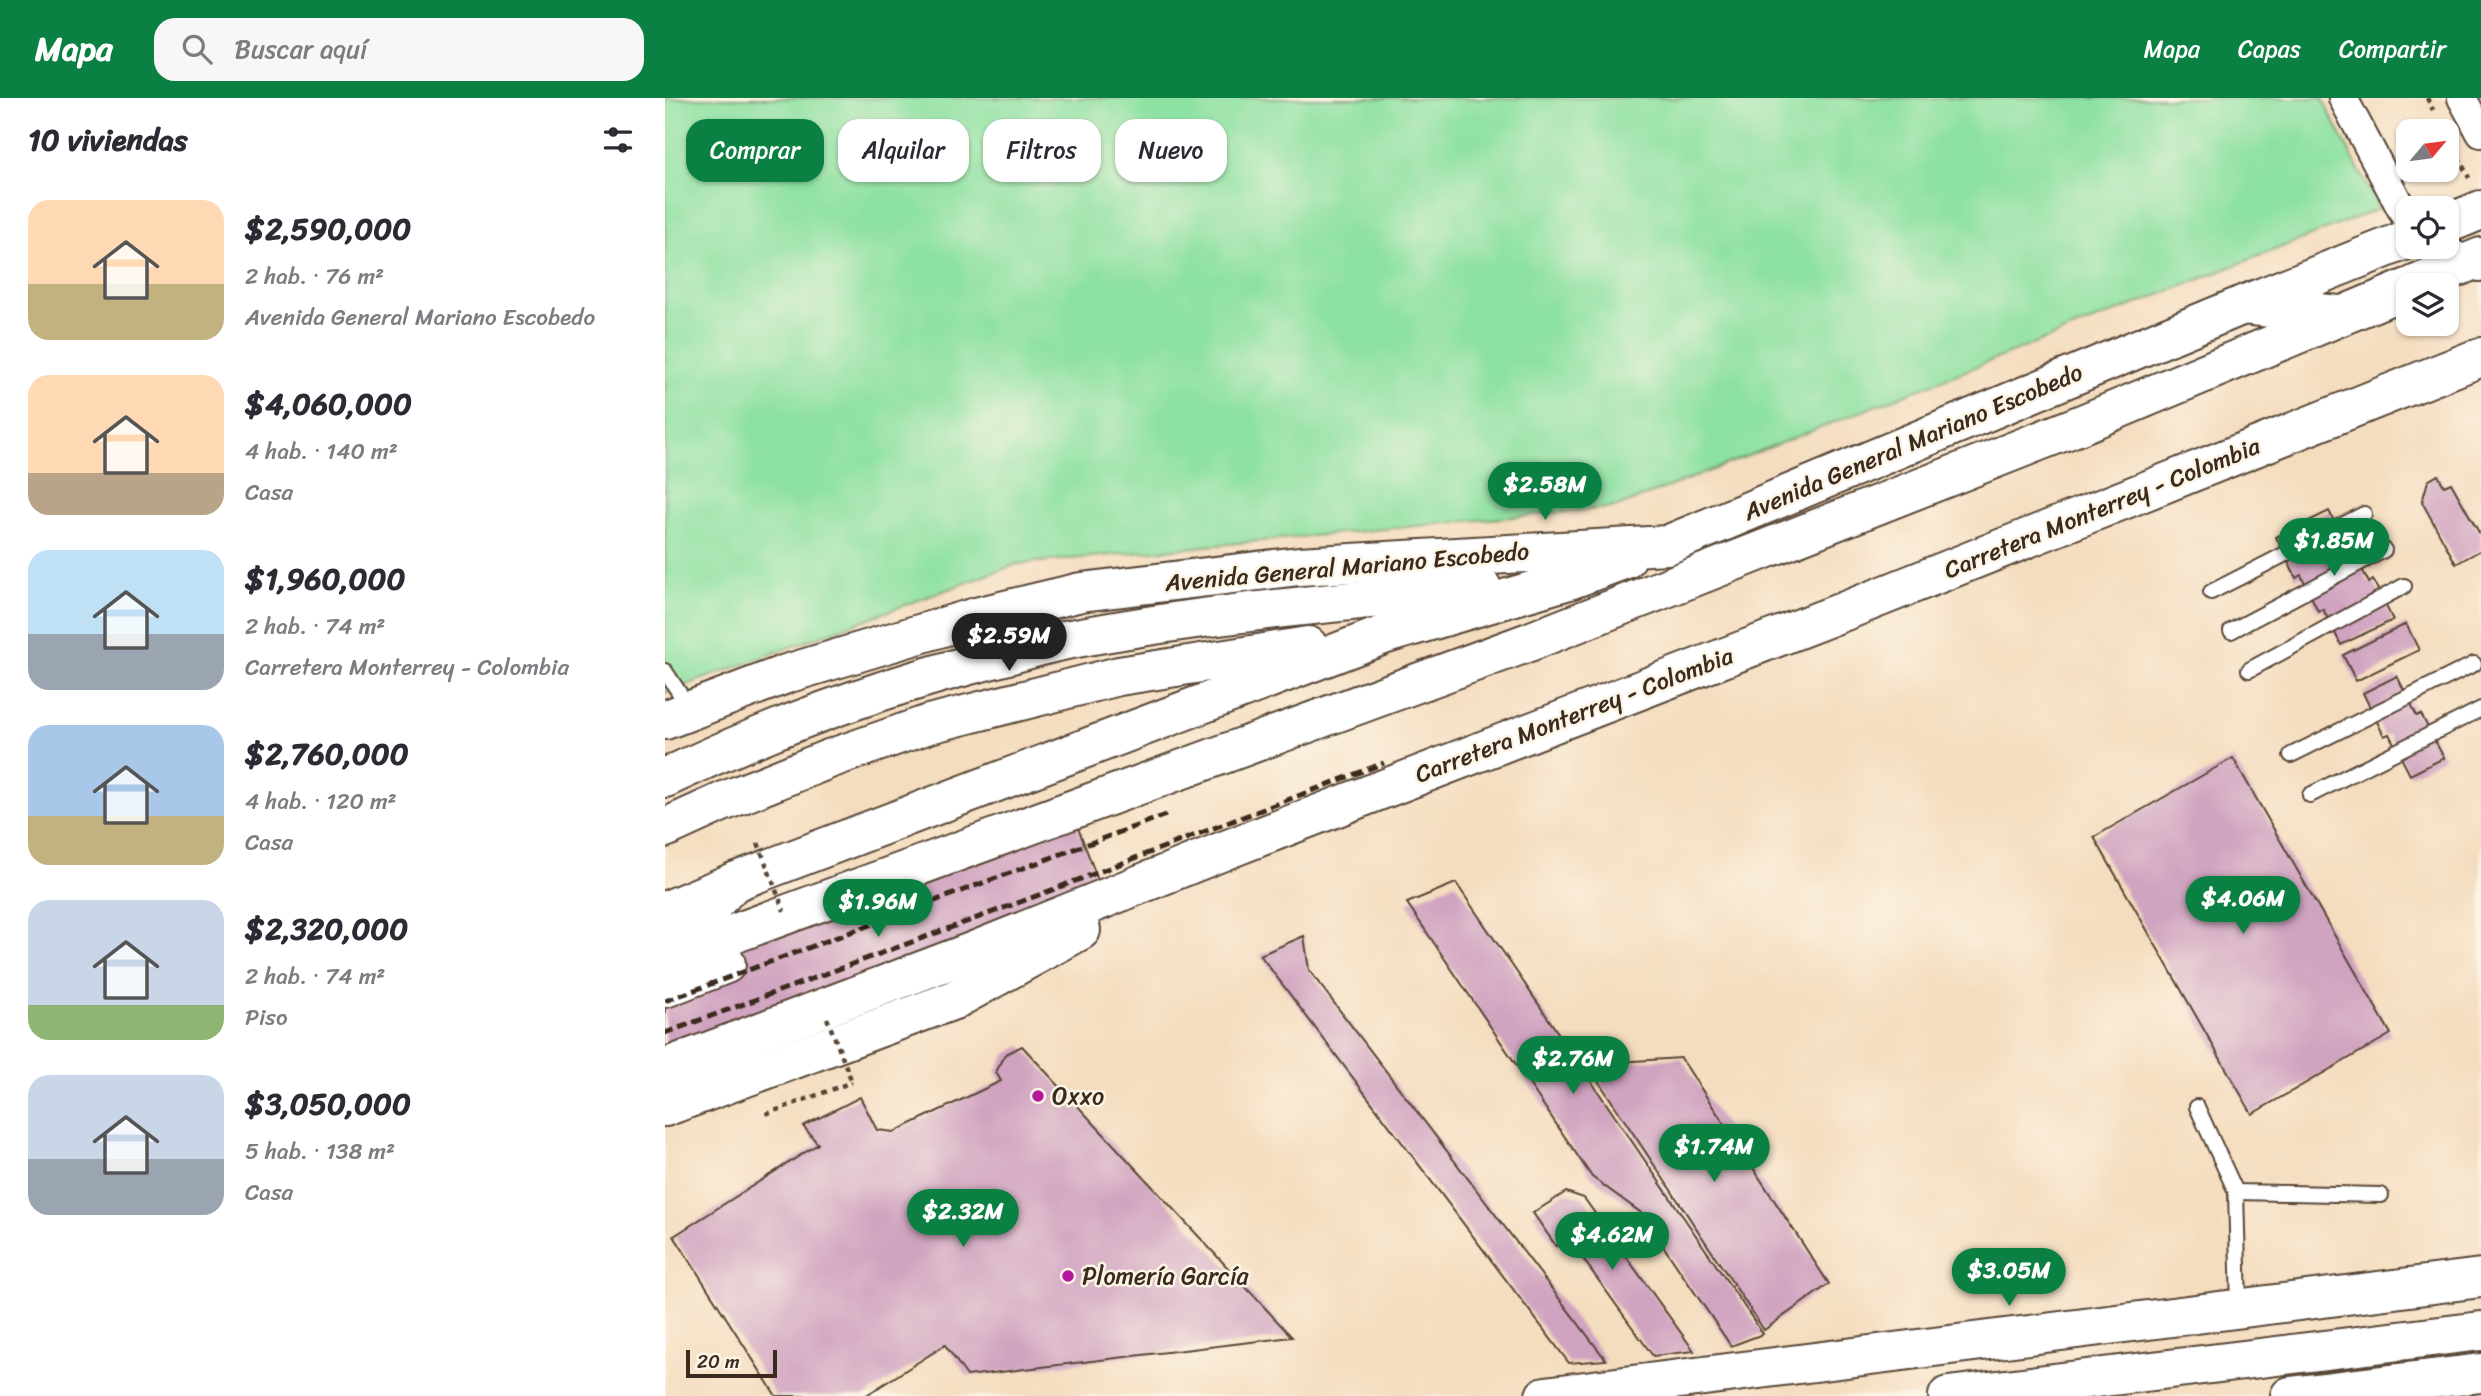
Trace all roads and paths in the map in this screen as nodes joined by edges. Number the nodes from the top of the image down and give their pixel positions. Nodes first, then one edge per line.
1 (2343, 98) edge
2 (2462, 98) edge
3 (2481, 133) edge
4 (2459, 160) edge
5 (2396, 197) edge
6 (2476, 197) edge
7 (2459, 213) edge
8 (2396, 244) edge
9 (2467, 259) edge
10 (2439, 273) edge
11 (2396, 293) edge
12 (2243, 305) junction
13 (2340, 316) junction
14 (2481, 357) edge
15 (2364, 514) dead end
16 (1667, 545) junction
17 (2385, 550) dead end
18 (1572, 579) junction
19 (2404, 586) dead end
20 (2211, 592) dead end
21 (2231, 631) dead end
22 (1386, 634) junction
23 (2474, 664) dead end
24 (2249, 670) dead end
25 (665, 671) edge
26 (2481, 709) edge
27 (678, 715) edge
28 (2291, 755) dead end
29 (665, 778) edge
30 (2310, 795) dead end
31 (665, 828) edge
32 (758, 843) dead end
33 (1223, 851) junction
34 (877, 881) junction
35 (734, 883) junction
36 (665, 911) edge
37 (785, 911) dead end
38 (665, 954) edge
39 (665, 959) edge
40 (665, 988) edge
41 (827, 1018) dead end
42 (665, 1068) edge
43 (665, 1107) edge
44 (2197, 1107) dead end
45 (766, 1114) dead end
46 (2236, 1192) junction
47 (2381, 1195) dead end
48 (2481, 1278) edge
49 (2239, 1309) junction
50 (2481, 1321) edge
51 (2481, 1331) edge
52 (2442, 1336) junction
53 (2481, 1373) edge
54 (1545, 1396) edge
55 (1948, 1396) edge
56 (2290, 1396) edge

1 - 5 street
2 - 3 street
4 - 6 path
6 - 7 main road
8 - 12 main road, Avenida General Mariano Escobedo
9 - 10 main road
11 - 13 main road
12 - 13 main road
12 - 16 main road, Avenida General Mariano Escobedo
13 - 34 main road
14 - 33 main road, Carretera Monterrey - Colombia
15 - 20 lane
16 - 18 main road
16 - 27 main road, Avenida General Mariano Escobedo
17 - 21 lane
18 - 22 main road
18 - 29 main road
19 - 24 lane
22 - 31 main road
22 - 35 main road
23 - 28 lane
25 - 27 lane
26 - 30 lane
32 - 37 path, bridge
33 - 42 main road, Carretera Monterrey - Colombia
33 - 43 main road
34 - 39 main road
34 - 40 main road
35 - 36 main road
35 - 38 main road
41 - 45 path, bridge
44 - 46 lane
46 - 47 lane
46 - 49 lane
48 - 49 main road
49 - 54 main road
50 - 52 main road
51 - 52 main road
52 - 55 main road
53 - 56 main road

